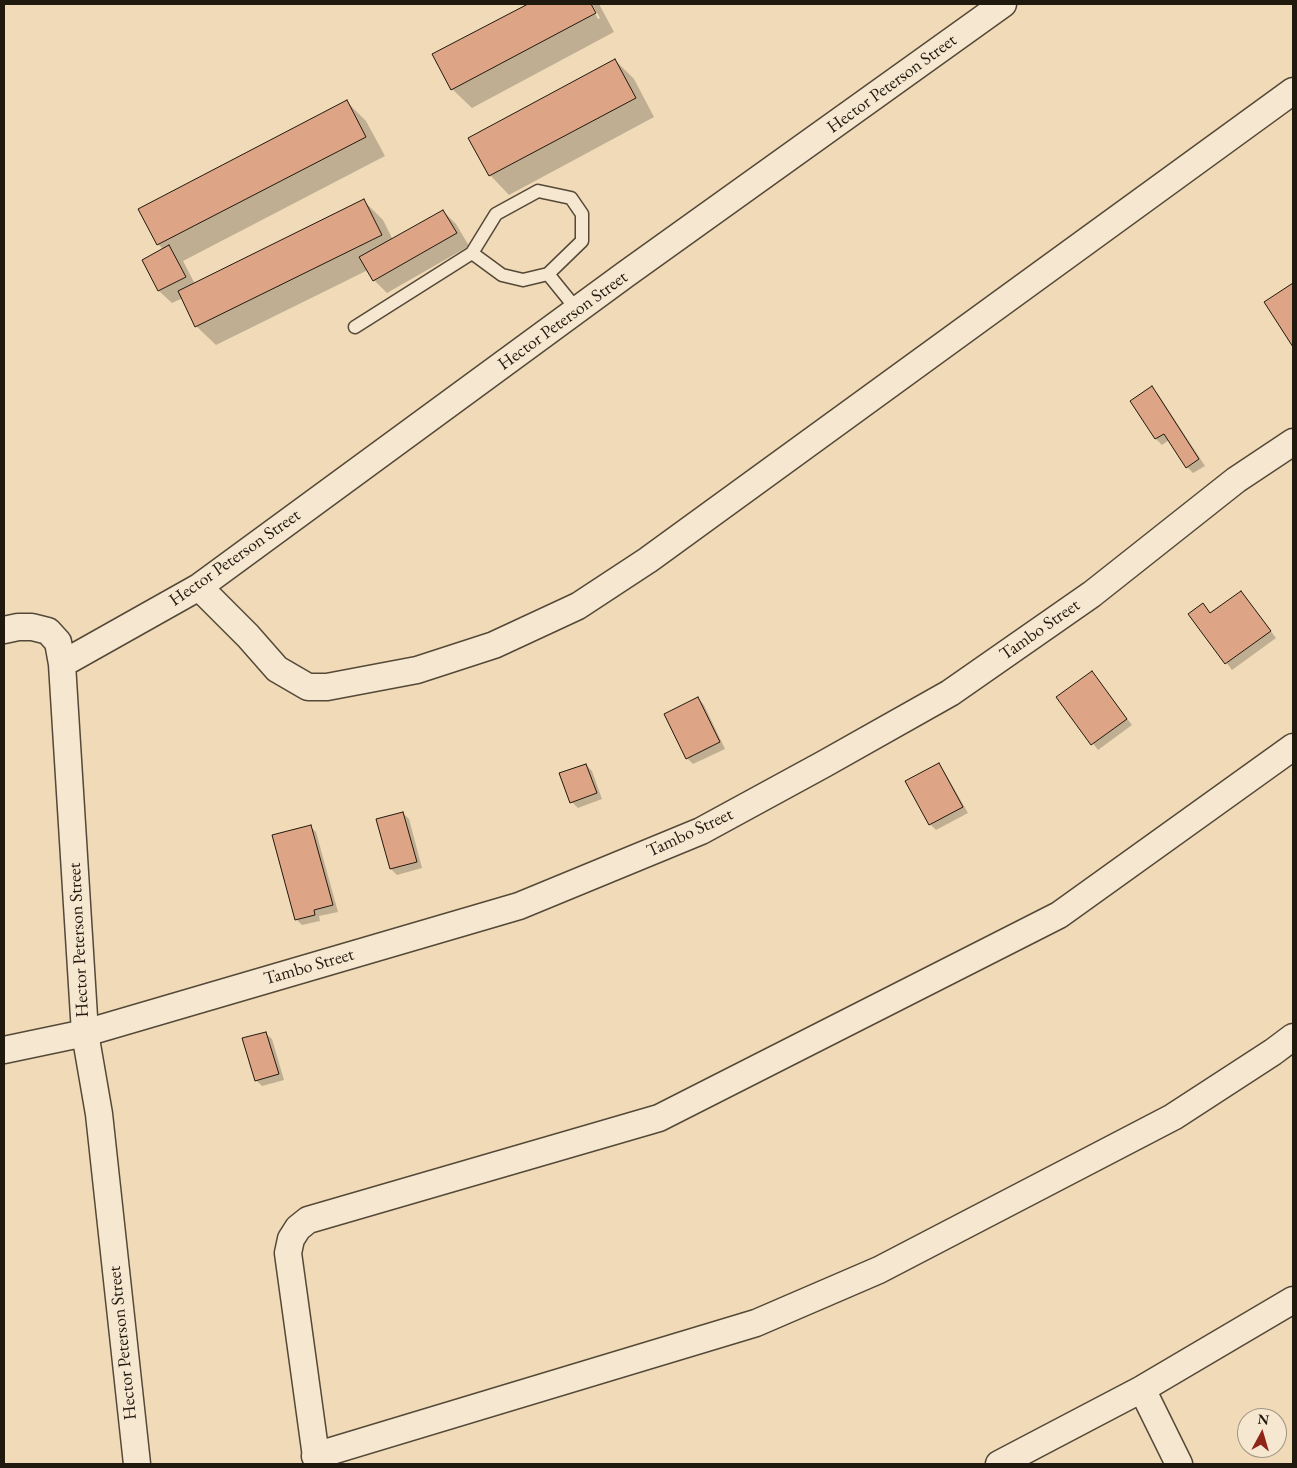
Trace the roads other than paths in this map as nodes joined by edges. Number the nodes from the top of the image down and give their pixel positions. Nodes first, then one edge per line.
1 (1004, 4) edge
2 (1293, 91) edge
3 (472, 253) junction
4 (548, 274) junction
5 (578, 311) junction
6 (355, 327) dead end
7 (1293, 442) edge
8 (199, 587) junction
9 (4, 630) edge
10 (62, 664) junction
11 (1293, 747) edge
12 (85, 1032) junction
13 (1293, 1037) edge
14 (4, 1050) edge
15 (1293, 1300) edge
16 (1142, 1389) junction
17 (316, 1460) edge
18 (136, 1464) edge
19 (999, 1464) edge
20 (1179, 1464) edge

1 - 5 street, Hector Peterson Street
2 - 8 street
3 - 4 lane
3 - 4 lane
3 - 6 lane
4 - 5 lane
5 - 8 street, Hector Peterson Street
7 - 12 street, Tambo Street
8 - 10 street, Hector Peterson Street
9 - 10 street
10 - 12 street, Hector Peterson Street
11 - 17 street
12 - 14 street, Tambo Street
12 - 18 street, Hector Peterson Street
13 - 17 street
15 - 16 street
16 - 19 street
16 - 20 street

